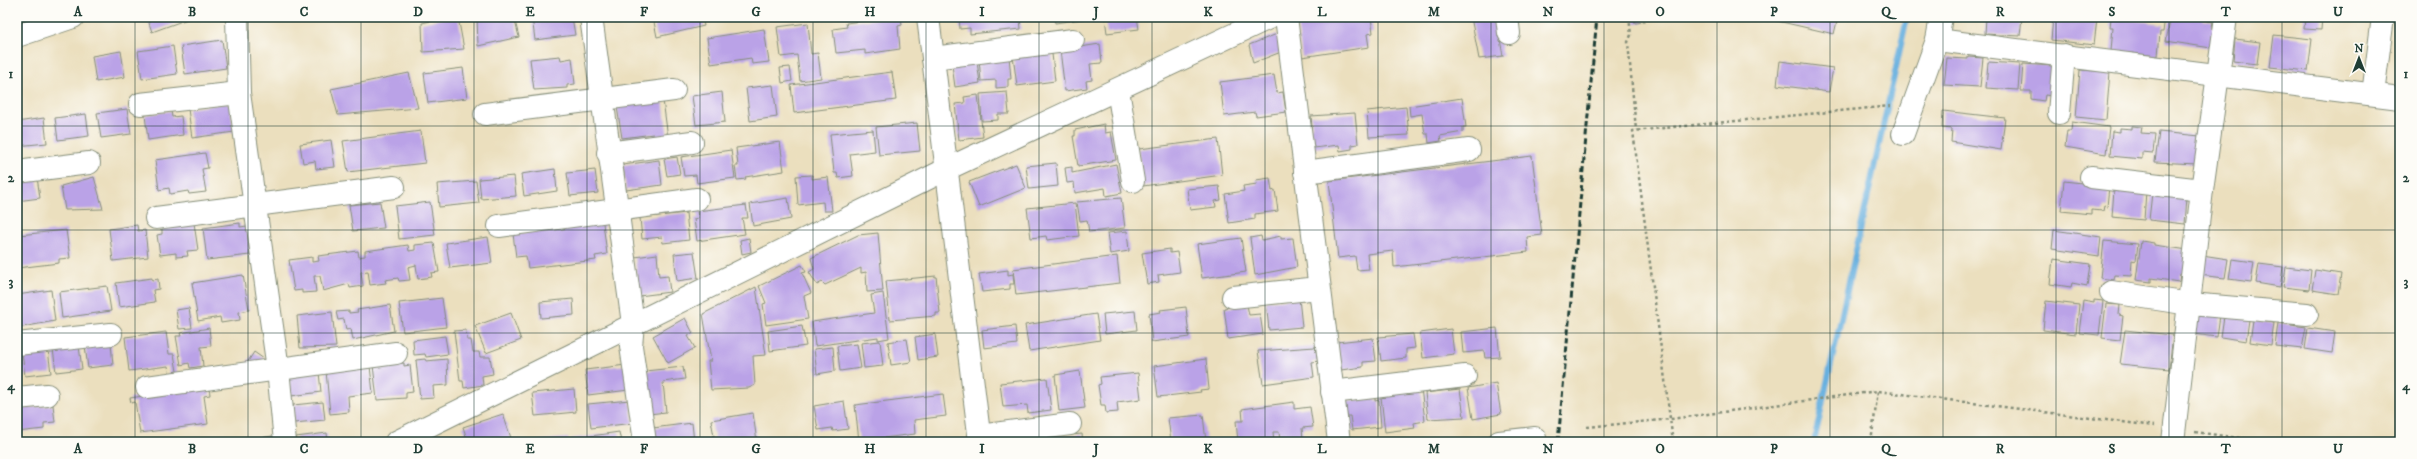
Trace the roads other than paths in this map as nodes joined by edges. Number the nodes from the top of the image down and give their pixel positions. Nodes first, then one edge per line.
1 (73, 17) edge
2 (237, 17) edge
3 (591, 17) edge
4 (928, 17) edge
5 (1271, 17) edge
6 (1286, 17) edge
7 (1941, 17) edge
8 (2226, 17) edge
9 (2383, 17) edge
10 (17, 36) edge
11 (1073, 40) dead end
12 (1936, 40) junction
13 (2064, 55) junction
14 (933, 58) junction
15 (2219, 74) junction
16 (674, 90) dead end
17 (1118, 90) junction
18 (239, 93) junction
19 (2373, 94) junction
20 (2400, 98) edge
21 (602, 99) junction
22 (140, 104) dead end
23 (2059, 113) dead end
24 (485, 114) dead end
25 (1903, 134) dead end
26 (692, 142) dead end
27 (1469, 150) dead end
28 (608, 154) junction
29 (88, 163) dead end
30 (947, 170) junction
31 (17, 172) edge
32 (1305, 172) junction
33 (2091, 177) dead end
34 (1133, 181) dead end
35 (394, 187) dead end
36 (2202, 190) junction
37 (697, 199) dead end
38 (255, 205) junction
39 (617, 210) junction
40 (156, 218) dead end
41 (499, 226) dead end
42 (1319, 288) junction
43 (2111, 292) dead end
44 (1233, 297) dead end
45 (2190, 304) junction
46 (2308, 314) dead end
47 (633, 324) junction
48 (111, 334) dead end
49 (17, 344) edge
50 (396, 353) dead end
51 (278, 369) junction
52 (1465, 376) dead end
53 (147, 387) dead end
54 (1332, 392) junction
55 (47, 395) dead end
56 (17, 398) edge
57 (1070, 424) dead end
58 (2174, 435) edge
59 (1535, 438) dead end
60 (980, 439) edge
61 (285, 442) edge
62 (396, 442) edge
63 (645, 442) edge
64 (1338, 442) edge
65 (1499, 442) edge

1 - 10 street
2 - 18 street
3 - 21 street
4 - 14 street
5 - 17 street
6 - 32 street
7 - 12 street
8 - 15 street
9 - 19 street
11 - 14 street
12 - 13 street
12 - 25 street
13 - 15 street
13 - 23 street
14 - 30 street
15 - 19 street
15 - 36 street
16 - 21 street
17 - 30 street
17 - 34 street
18 - 22 street
18 - 38 street
19 - 20 street
21 - 24 street
21 - 28 street
26 - 28 street
27 - 32 street
28 - 39 street
29 - 31 street
30 - 47 street
30 - 60 street
32 - 42 street
33 - 36 street
35 - 38 street
36 - 45 street
37 - 39 street
38 - 40 street
38 - 51 street
39 - 41 street
39 - 47 street
42 - 44 street
42 - 54 street
43 - 45 street
45 - 46 street
45 - 58 street
47 - 62 street
47 - 63 street
48 - 49 street
50 - 51 street
51 - 53 street
51 - 61 street
52 - 54 street
54 - 64 street
55 - 56 street
57 - 60 street
59 - 65 street

